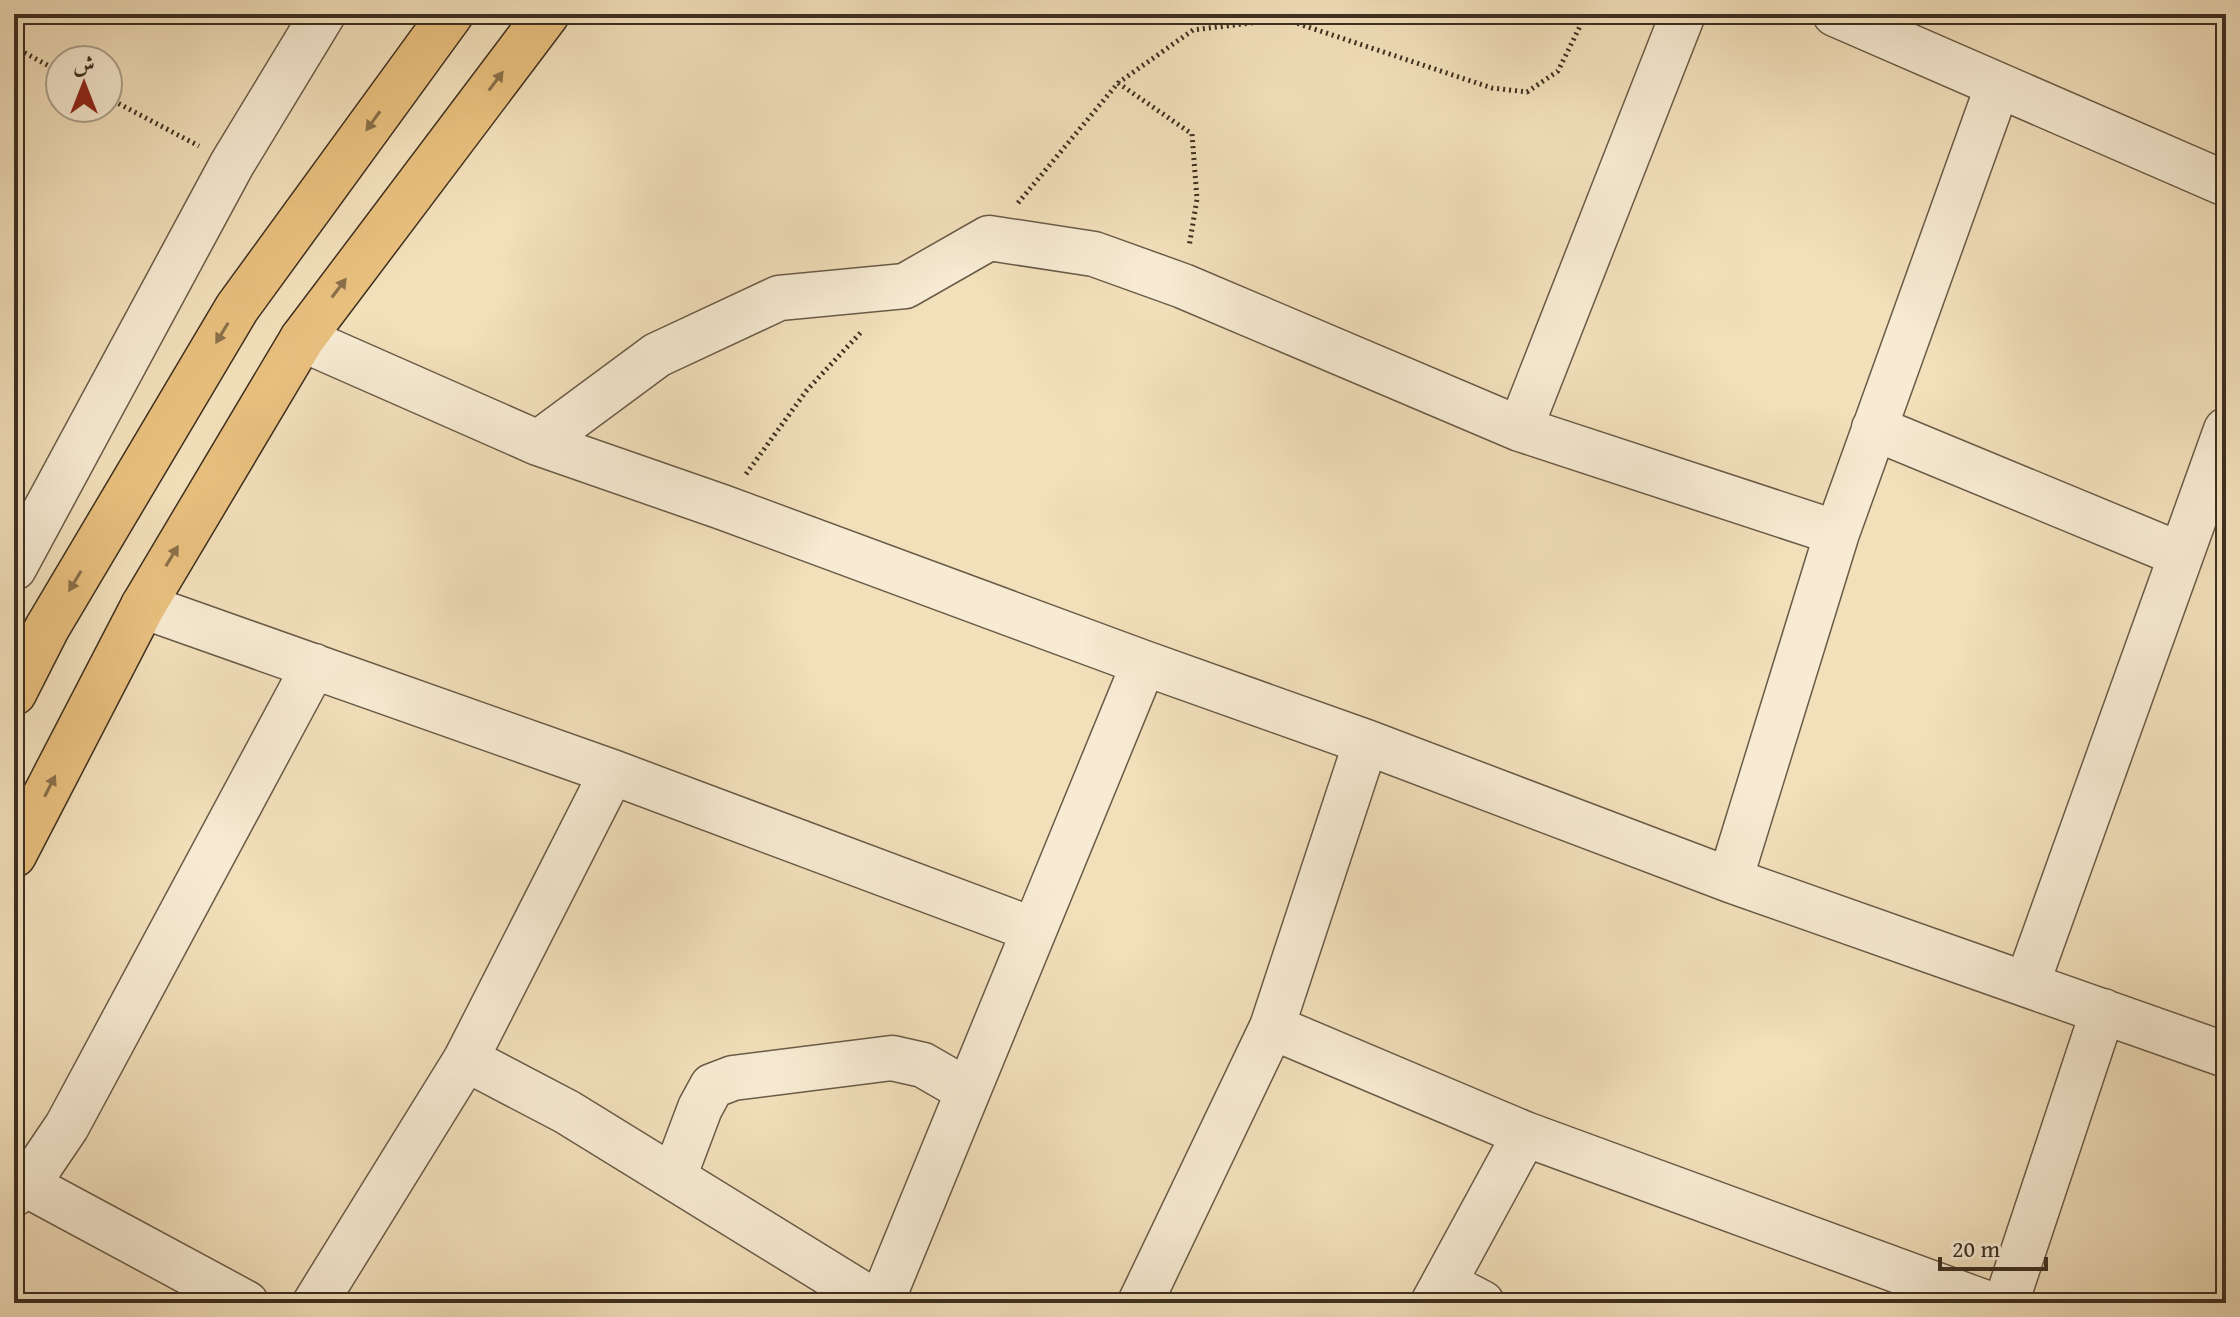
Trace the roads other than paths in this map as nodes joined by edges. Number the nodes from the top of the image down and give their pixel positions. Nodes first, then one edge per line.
1 (323, 14) edge
2 (451, 14) edge
3 (547, 14) edge
4 (1683, 14) edge
5 (1835, 14) edge
6 (1998, 85) junction
7 (2226, 184) edge
8 (302, 339) junction
9 (1874, 428) junction
10 (1520, 429) junction
11 (2226, 430) edge
12 (538, 443) junction
13 (1837, 533) junction
14 (2181, 555) junction
15 (14, 568) edge
16 (143, 606) junction
17 (1144, 663) junction
18 (314, 666) junction
19 (14, 693) edge
20 (1366, 742) junction
21 (612, 772) junction
22 (14, 855) edge
23 (1730, 880) junction
24 (1034, 930) junction
25 (2027, 984) junction
26 (2103, 1011) junction
27 (1272, 1027) junction
28 (2226, 1055) edge
29 (466, 1059) junction
30 (968, 1091) junction
31 (1525, 1134) junction
32 (674, 1177) junction
33 (17, 1185) edge
34 (1439, 1293) edge
35 (246, 1303) edge
36 (315, 1303) edge
37 (879, 1303) edge
38 (1140, 1303) edge
39 (1482, 1303) edge
40 (1986, 1303) edge
41 (2006, 1303) edge

1 - 15 street
2 -> 19 main road
8 -> 3 main road
4 - 10 street
5 - 6 street
6 - 7 street
6 - 9 street
8 - 12 street
16 -> 8 main road
9 - 13 street
9 - 14 street
10 - 12 street
10 - 13 street
11 - 14 street
12 - 17 street
13 - 23 street
14 - 25 street
16 - 18 street
22 -> 16 main road
17 - 20 street
17 - 24 street
18 - 21 street
18 - 33 street
20 - 23 street
20 - 27 street
21 - 24 street
21 - 29 street
23 - 25 street
24 - 30 street
25 - 26 street
26 - 28 street
26 - 41 street
27 - 31 street
27 - 38 street
29 - 32 street
29 - 36 street
30 - 32 street
30 - 37 street
31 - 34 street
31 - 40 street
32 - 37 street
33 - 35 street
34 - 39 street

